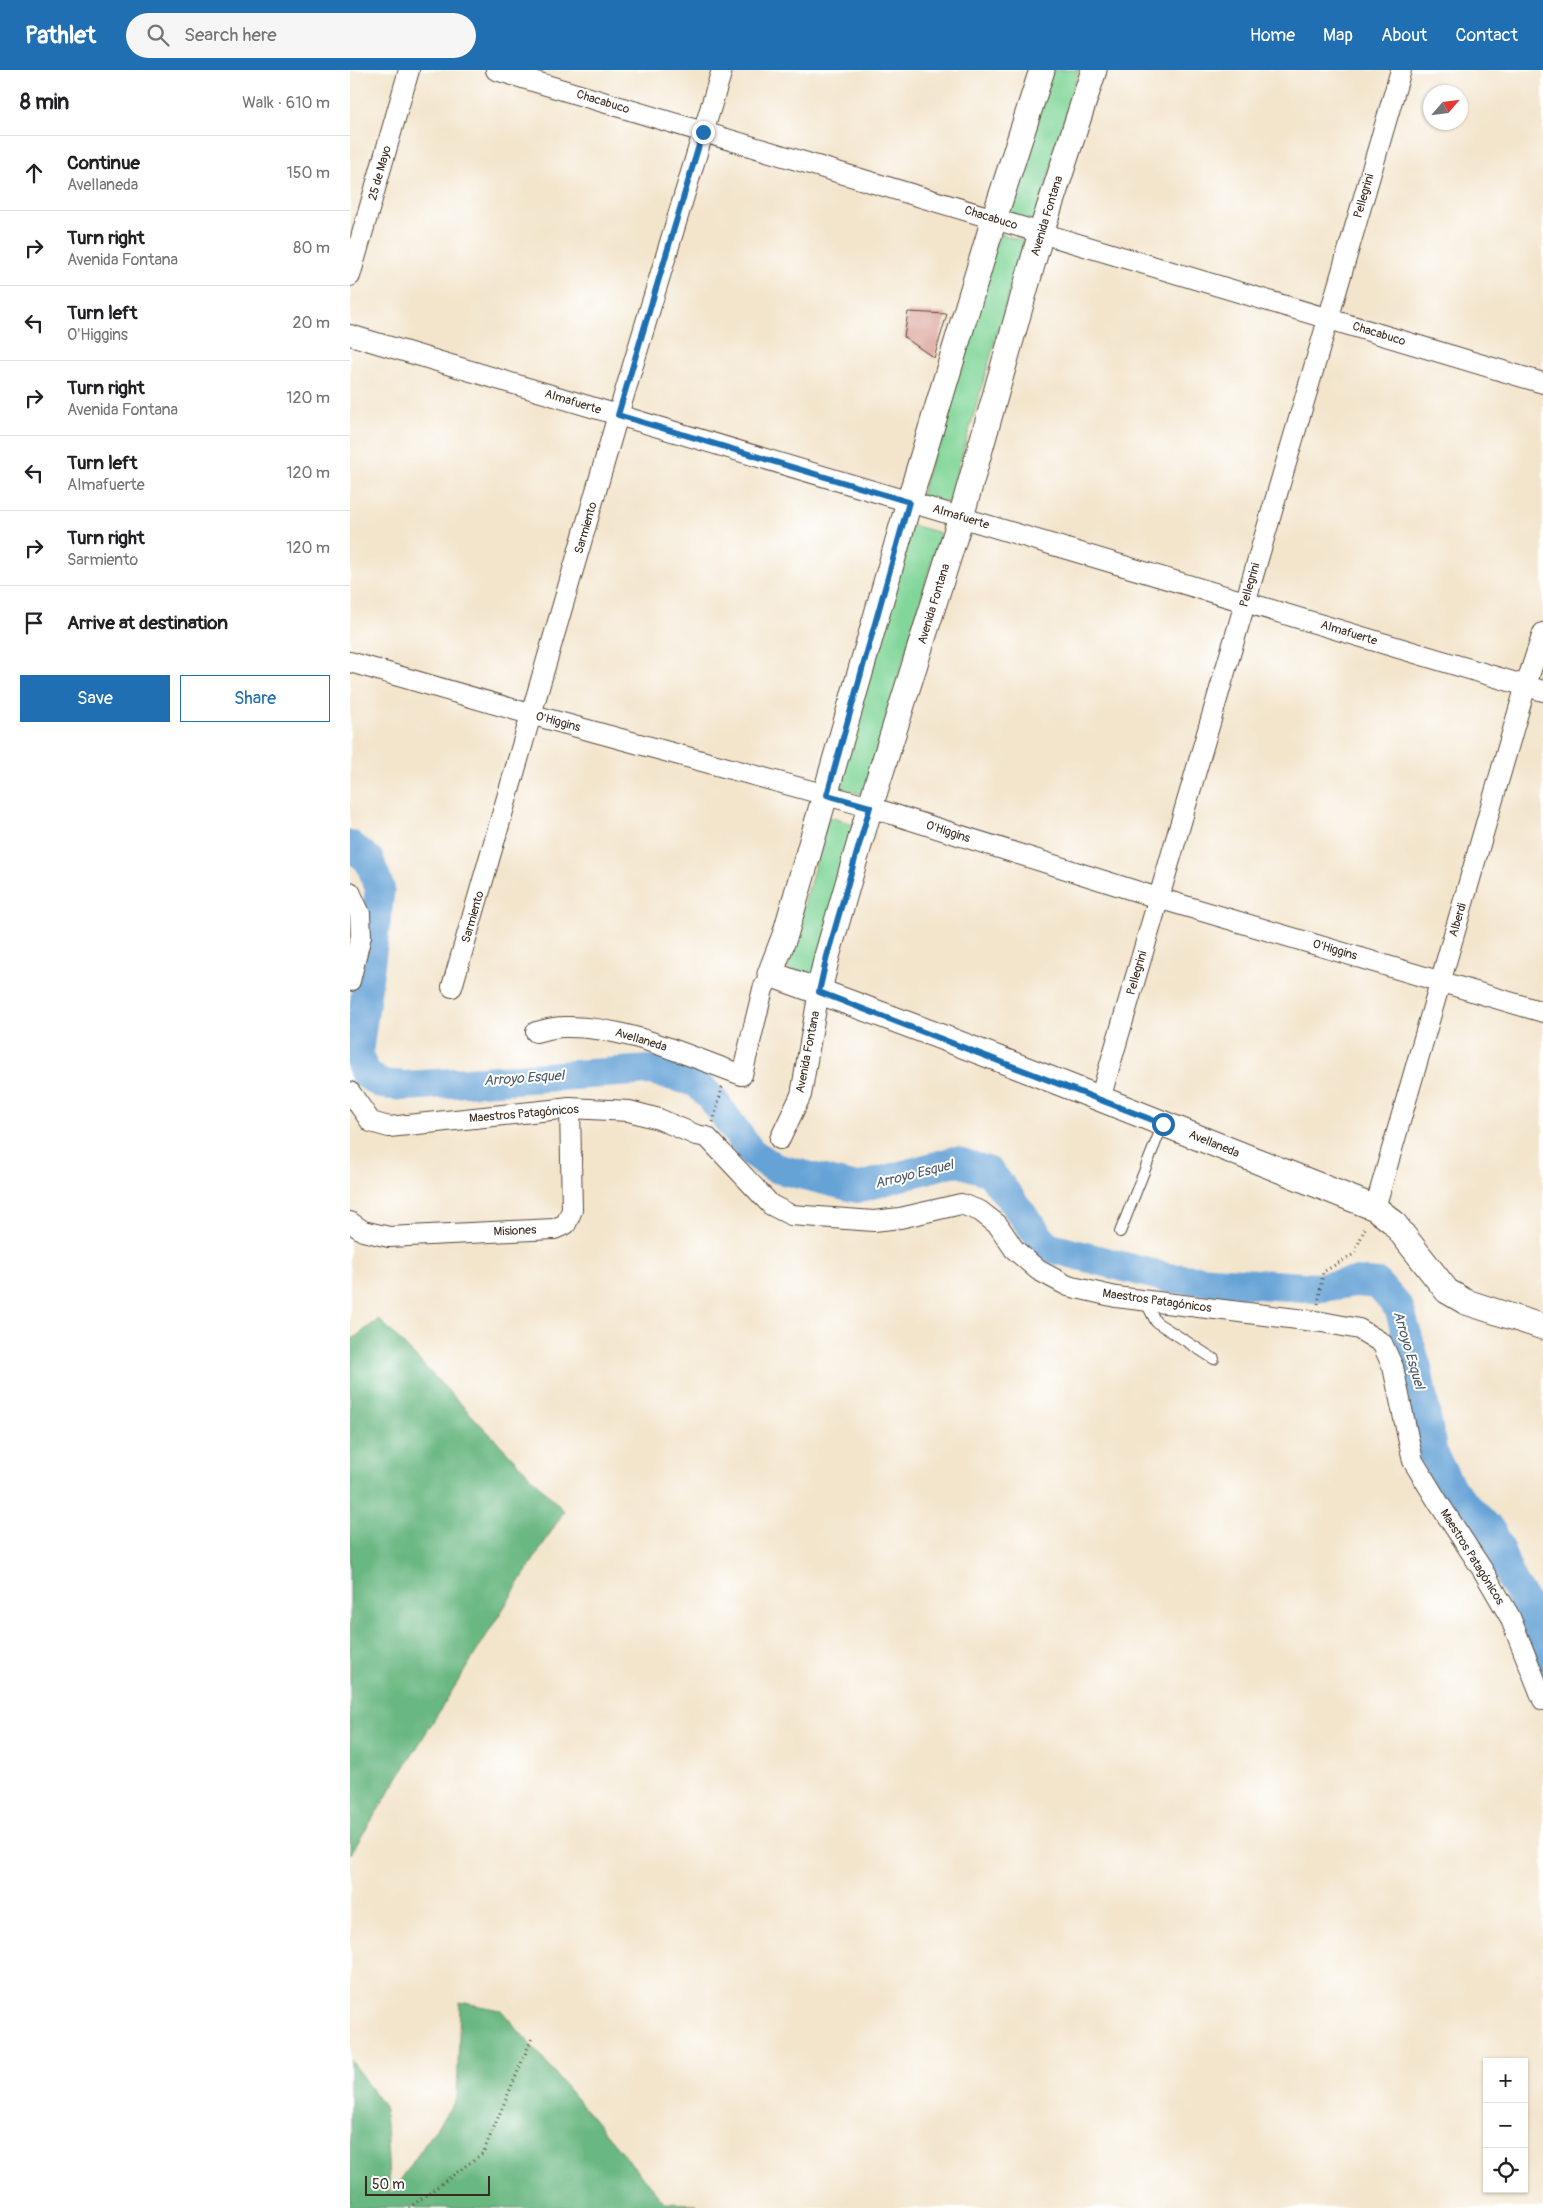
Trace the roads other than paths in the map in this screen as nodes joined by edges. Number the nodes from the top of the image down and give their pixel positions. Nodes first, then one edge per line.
1 (409, 70) edge
2 (496, 70) edge
3 (722, 70) edge
4 (1042, 70) edge
5 (1094, 70) edge
6 (1402, 70) edge
7 (703, 132) junction
8 (994, 219) junction
9 (1041, 233) junction
10 (350, 276) edge
11 (1328, 319) junction
12 (350, 335) edge
13 (1543, 383) edge
14 (618, 415) junction
15 (909, 502) junction
16 (961, 517) junction
17 (1245, 602) junction
18 (1543, 633) edge
19 (350, 662) edge
20 (1534, 688) edge
21 (533, 715) junction
22 (827, 795) junction
23 (870, 807) junction
24 (350, 892) edge
25 (1158, 898) junction
26 (770, 974) junction
27 (350, 981) edge
28 (1441, 982) junction
29 (452, 987) dead end
30 (819, 992) junction
31 (1543, 1012) edge
32 (536, 1032) dead end
33 (350, 1092) edge
34 (1100, 1100) junction
35 (570, 1108) junction
36 (1163, 1124) junction
37 (780, 1140) dead end
38 (1375, 1208) junction
39 (350, 1222) edge
40 (1120, 1232) dead end
41 (1144, 1301) junction
42 (1543, 1327) edge
43 (1214, 1359) dead end
44 (1543, 1700) edge

1 - 10 street, 25 de Mayo
2 - 7 street, Chacabuco
3 - 7 street, Sarmiento
4 - 8 street
5 - 9 street, Avenida Fontana
6 - 11 street, Pellegrini
7 - 8 street, Chacabuco
7 - 14 street, Sarmiento
8 - 9 street, Chacabuco
8 - 15 street
9 - 11 street, Chacabuco
9 - 16 street, Avenida Fontana
11 - 13 street, Chacabuco
11 - 17 street, Pellegrini
12 - 14 street, Almafuerte
14 - 15 street, Almafuerte
14 - 21 street, Sarmiento
15 - 16 street, Almafuerte
15 - 22 street
16 - 17 street, Almafuerte
16 - 23 street, Avenida Fontana
17 - 20 street, Almafuerte
17 - 25 street, Pellegrini
18 - 20 street, Alberdi
19 - 21 street, O'Higgins
20 - 28 street, Alberdi
21 - 22 street, O'Higgins
21 - 29 street, Sarmiento
22 - 23 street, O'Higgins
22 - 26 street
23 - 25 street, O'Higgins
23 - 30 street, Avenida Fontana
24 - 27 street
25 - 28 street, O'Higgins
25 - 34 street, Pellegrini
26 - 30 street, Avellaneda
26 - 32 street, Avellaneda
28 - 31 street, O'Higgins
28 - 38 street, Alberdi
30 - 34 street, Avellaneda
30 - 37 street, Avenida Fontana
33 - 35 street, Maestros Patagónicos
34 - 36 street, Avellaneda
35 - 39 street, Misiones
35 - 41 street, Maestros Patagónicos
36 - 38 street, Avellaneda
36 - 40 lane
38 - 42 street, Avellaneda
41 - 43 lane
41 - 44 street, Maestros Patagónicos

